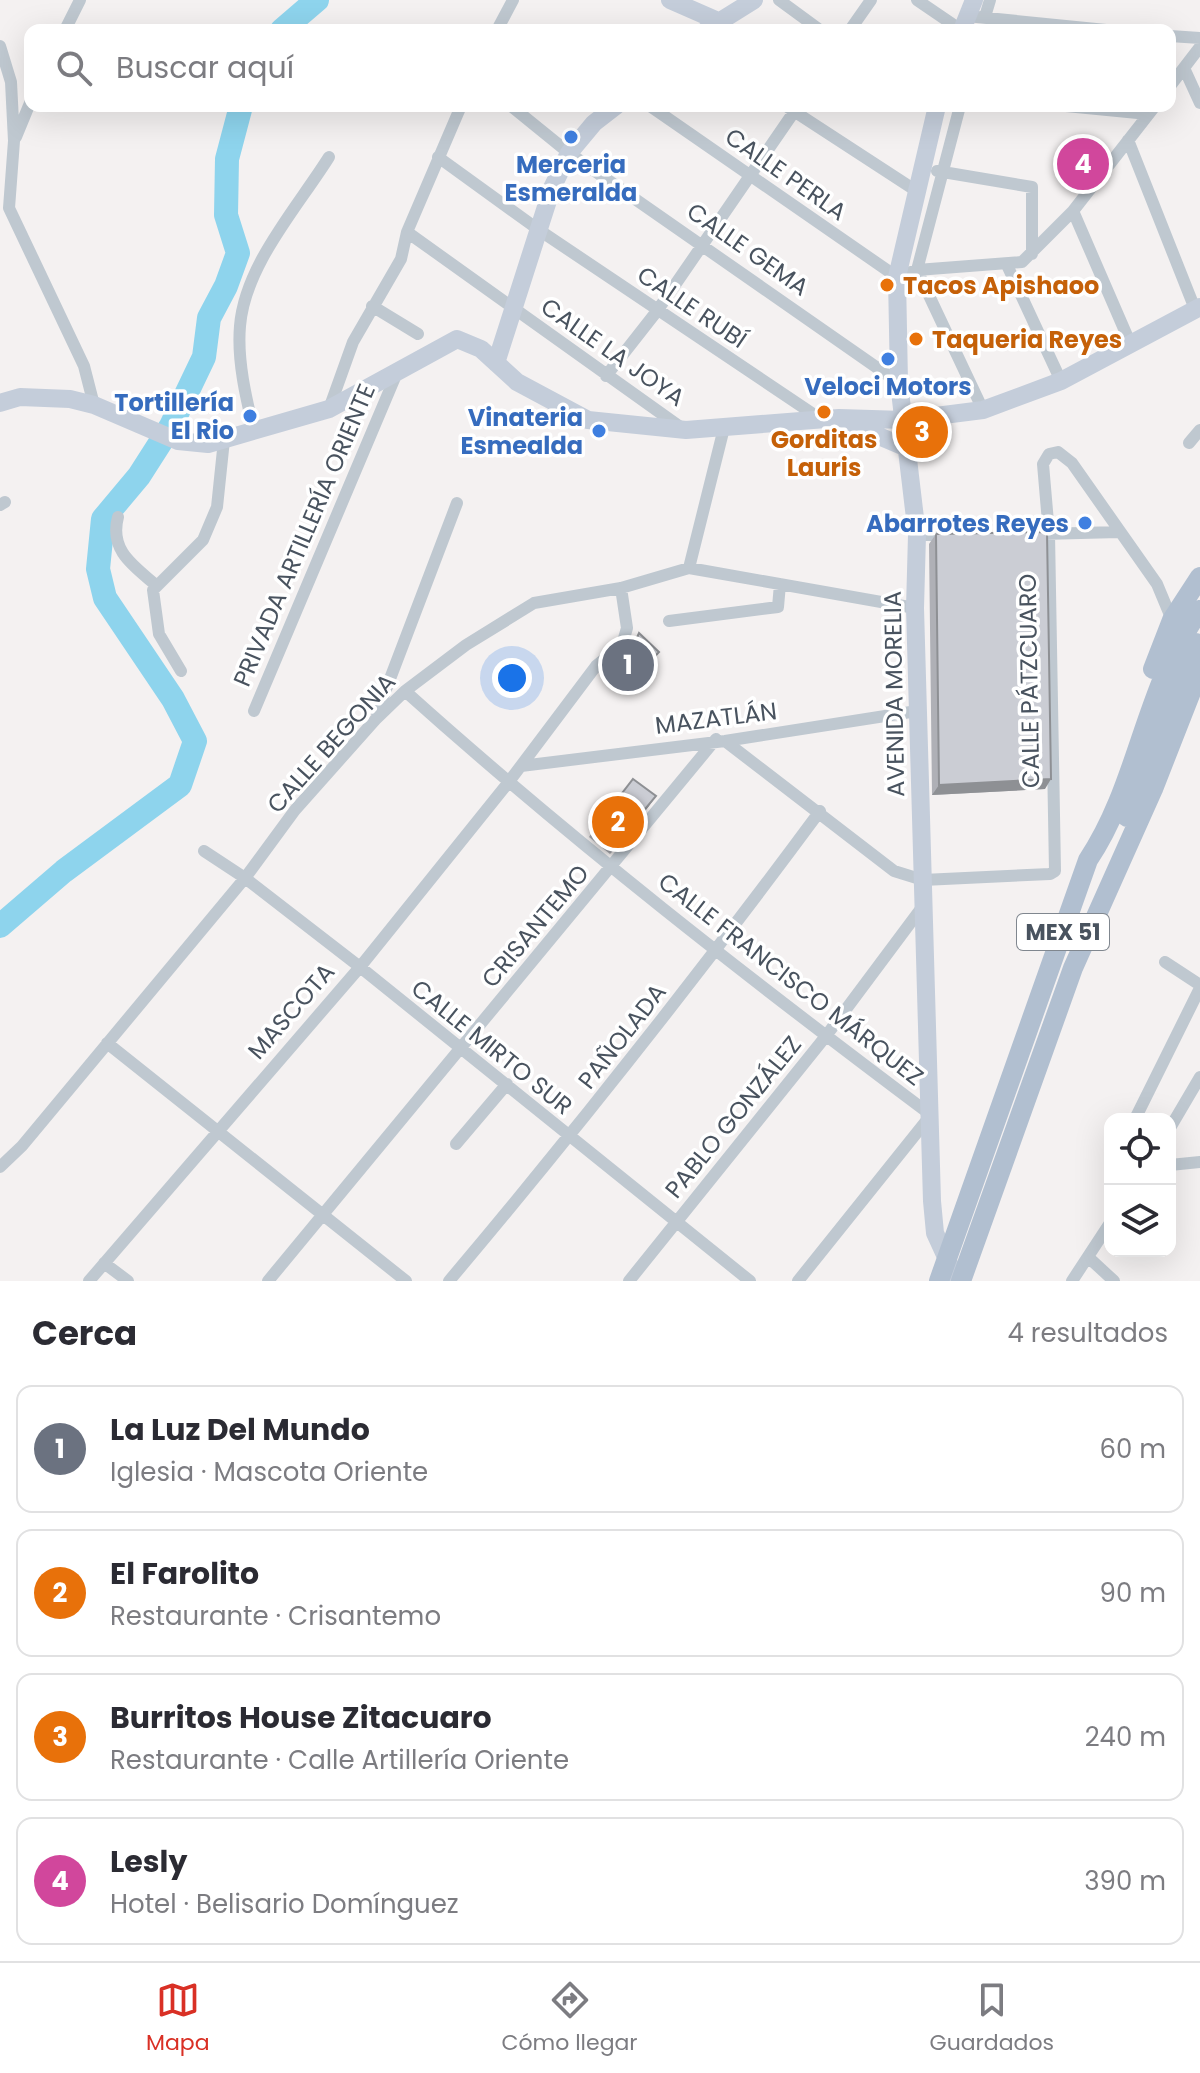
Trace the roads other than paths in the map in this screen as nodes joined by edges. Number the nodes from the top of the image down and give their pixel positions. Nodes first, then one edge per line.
1 (80, 0) edge
2 (513, 0) edge
3 (670, 0) edge
4 (754, 0) edge
5 (779, 0) edge
6 (871, 0) edge
7 (917, 0) edge
8 (990, 0) edge
9 (692, 4) edge
10 (974, 22) edge
11 (68, 24) edge
12 (500, 24) edge
13 (710, 24) edge
14 (715, 24) edge
15 (812, 24) edge
16 (854, 24) edge
17 (1007, 24) edge
18 (1176, 36) edge
19 (1200, 38) edge
20 (0, 46) edge
21 (1200, 47) edge
22 (1184, 68) junction
23 (1176, 78) edge
24 (1200, 103) edge
25 (26, 112) edge
26 (458, 112) edge
27 (518, 112) edge
28 (608, 112) edge
29 (658, 112) edge
30 (791, 112) edge
31 (799, 112) edge
32 (935, 112) edge
33 (957, 112) edge
34 (1149, 112) edge
35 (1128, 140) junction
36 (14, 141) junction
37 (569, 153) junction
38 (329, 157) dead end
39 (438, 157) junction
40 (933, 170) junction
41 (751, 178) junction
42 (918, 192) junction
43 (5, 206) edge
44 (1073, 211) junction
45 (539, 230) junction
46 (407, 232) junction
47 (704, 244) junction
48 (1032, 254) junction
49 (1007, 265) junction
50 (917, 270) junction
51 (897, 277) junction
52 (372, 306) junction
53 (1198, 308) edge
54 (514, 309) junction
55 (657, 311) junction
56 (418, 334) dead end
57 (1131, 345) junction
58 (496, 363) junction
59 (396, 375) junction
60 (606, 376) junction
61 (1061, 381) junction
62 (899, 383) junction
63 (0, 403) edge
64 (94, 405) junction
65 (329, 409) junction
66 (983, 410) junction
67 (830, 419) junction
68 (904, 420) junction
69 (724, 428) junction
70 (686, 430) junction
71 (1200, 430) edge
72 (254, 431) junction
73 (216, 442) junction
74 (1189, 443) dead end
75 (907, 448) junction
76 (457, 503) dead end
77 (118, 517) dead end
78 (1119, 532) junction
79 (1034, 534) edge
80 (1049, 534) junction
81 (917, 535) junction
82 (961, 535) edge
83 (689, 568) junction
84 (1200, 577) edge
85 (780, 584) junction
86 (157, 586) junction
87 (621, 588) junction
88 (915, 608) junction
89 (1198, 612) edge
90 (1172, 620) junction
91 (669, 621) dead end
92 (1196, 643) dead end
93 (1200, 669) edge
94 (181, 671) dead end
95 (405, 691) junction
96 (254, 711) dead end
97 (917, 711) junction
98 (375, 720) junction
99 (721, 740) junction
100 (521, 766) junction
101 (508, 783) junction
102 (820, 811) junction
103 (204, 851) dead end
104 (1088, 860) junction
105 (612, 868) junction
106 (245, 878) junction
107 (923, 880) junction
108 (926, 902) junction
109 (718, 950) junction
110 (1165, 962) dead end
111 (360, 967) junction
112 (1073, 968) junction
113 (1200, 987) edge
114 (826, 1036) junction
115 (107, 1043) junction
116 (461, 1049) junction
117 (1200, 1077) edge
118 (507, 1084) junction
119 (1138, 1113) edge
120 (931, 1115) junction
121 (1176, 1118) edge
122 (216, 1129) junction
123 (569, 1138) junction
124 (456, 1144) dead end
125 (1200, 1162) edge
126 (1176, 1164) edge
127 (0, 1167) edge
128 (324, 1215) junction
129 (676, 1224) junction
130 (1104, 1232) edge
131 (1088, 1257) junction
132 (947, 1258) junction
133 (104, 1263) junction
134 (89, 1281) edge
135 (128, 1281) edge
136 (268, 1281) edge
137 (406, 1281) edge
138 (449, 1281) edge
139 (629, 1281) edge
140 (750, 1281) edge
141 (798, 1281) edge
142 (939, 1281) edge
143 (959, 1281) edge
144 (1072, 1281) edge
145 (1114, 1281) edge

1 - 11 street
2 - 12 street
3 - 9 street
4 - 14 street
5 - 15 street
6 - 16 street
7 - 10 street
8 - 10 street
9 - 13 street
10 - 17 street
18 - 19 street
20 - 36 street
21 - 22 street
22 - 23 street
22 - 24 street
25 - 36 street
26 - 39 street
27 - 37 street, CALLE GEMA
28 - 37 street
29 - 41 street, CALLE PERLA
30 - 41 street
31 - 42 street
32 - 40 street, AVENIDA MORELIA
33 - 40 street
34 - 35 street
35 - 44 street
35 - 53 street
36 - 43 street
37 - 45 street
37 - 47 street, CALLE GEMA
38 - 72 street
39 - 45 street, CALLE RUBÍ
39 - 46 street
40 - 42 street, AVENIDA MORELIA
40 - 48 street
40 - 50 street
41 - 47 street
41 - 51 street, CALLE PERLA
42 - 51 street, AVENIDA MORELIA
43 - 64 street
44 - 48 street
44 - 57 street
45 - 54 street
45 - 55 street, CALLE RUBÍ
46 - 52 street
46 - 54 street, CALLE LA JOYA
47 - 55 street
47 - 62 street, CALLE GEMA
48 - 49 street
49 - 50 street
49 - 61 street
50 - 51 street
50 - 66 street
51 - 62 street, AVENIDA MORELIA
52 - 56 street
52 - 65 street
53 - 57 street
54 - 58 street
54 - 60 street, CALLE LA JOYA
55 - 60 street
55 - 67 street, CALLE RUBÍ
57 - 61 street
58 - 59 street
58 - 70 street
59 - 65 street
59 - 96 street, PRIVADA ARTILLERÍA ORIENTE
60 - 70 street, CALLE LA JOYA
61 - 66 street
62 - 68 street, AVENIDA MORELIA
63 - 64 street
64 - 73 street
65 - 72 street
66 - 68 street
67 - 68 street
67 - 69 street
67 - 75 street
68 - 75 street, AVENIDA MORELIA
69 - 70 street
69 - 83 street
71 - 74 street
72 - 73 street
73 - 86 street
75 - 81 street, AVENIDA MORELIA
76 - 98 street
77 - 86 street
78 - 80 street
78 - 80 street, CALLE PÁTZCUARO
78 - 90 street
79 - 80 street
80 - 107 street, CALLE PÁTZCUARO
81 - 82 street
81 - 88 street, AVENIDA MORELIA
83 - 85 street, CALLE BEGONIA
83 - 87 street, CALLE BEGONIA
84 - 90 main road
85 - 88 street, CALLE BEGONIA
85 - 91 street
86 - 94 street
87 - 95 street, CALLE BEGONIA
87 - 100 street, MASCOTA
88 - 97 street, AVENIDA MORELIA
89 - 104 main road, MEX 51
90 - 104 main road
92 - 112 main road, MEX 51
93 - 112 main road, MEX 51
95 - 98 street, CALLE BEGONIA
95 - 101 street, CALLE FRANCISCO MÁRQUEZ
97 - 99 street, MAZATLÁN
97 - 107 street, AVENIDA MORELIA
98 - 106 street, CALLE BEGONIA
99 - 100 street, MAZATLÁN
99 - 102 street
99 - 105 street, CRISANTEMO
100 - 101 street, MASCOTA
101 - 105 street, CALLE FRANCISCO MÁRQUEZ
101 - 111 street, MASCOTA
102 - 107 street
102 - 109 street, PAÑOLADA
103 - 106 street, CALLE MIRTO SUR
104 - 132 main road, MEX 51
105 - 109 street, CALLE FRANCISCO MÁRQUEZ
105 - 116 street, CRISANTEMO
106 - 111 street, CALLE MIRTO SUR
106 - 115 street, CALLE BEGONIA
107 - 108 street, AVENIDA MORELIA
108 - 114 street, PABLO GONZÁLEZ
108 - 120 street, AVENIDA MORELIA
109 - 114 street, CALLE FRANCISCO MÁRQUEZ
109 - 123 street, PAÑOLADA
110 - 113 street
111 - 116 street, CALLE MIRTO SUR
111 - 122 street, MASCOTA
112 - 143 main road, MEX 51
113 - 119 street
114 - 120 street, CALLE FRANCISCO MÁRQUEZ
114 - 129 street, PABLO GONZÁLEZ
115 - 122 street
115 - 127 street, CALLE BEGONIA
116 - 118 street, CALLE MIRTO SUR
116 - 128 street, CRISANTEMO
117 - 121 street
118 - 123 street, CALLE MIRTO SUR
118 - 124 street
120 - 132 street, AVENIDA MORELIA
120 - 141 street
122 - 128 street
122 - 133 street, MASCOTA
123 - 129 street, CALLE MIRTO SUR
123 - 138 street, PAÑOLADA
125 - 126 street
128 - 136 street, CRISANTEMO
128 - 137 street
129 - 139 street, PABLO GONZÁLEZ
129 - 140 street, CALLE MIRTO SUR
130 - 131 street
131 - 144 street
131 - 145 street
132 - 142 main road, MEX 51
132 - 143 street, AVENIDA MORELIA
133 - 134 street, MASCOTA
133 - 135 street

